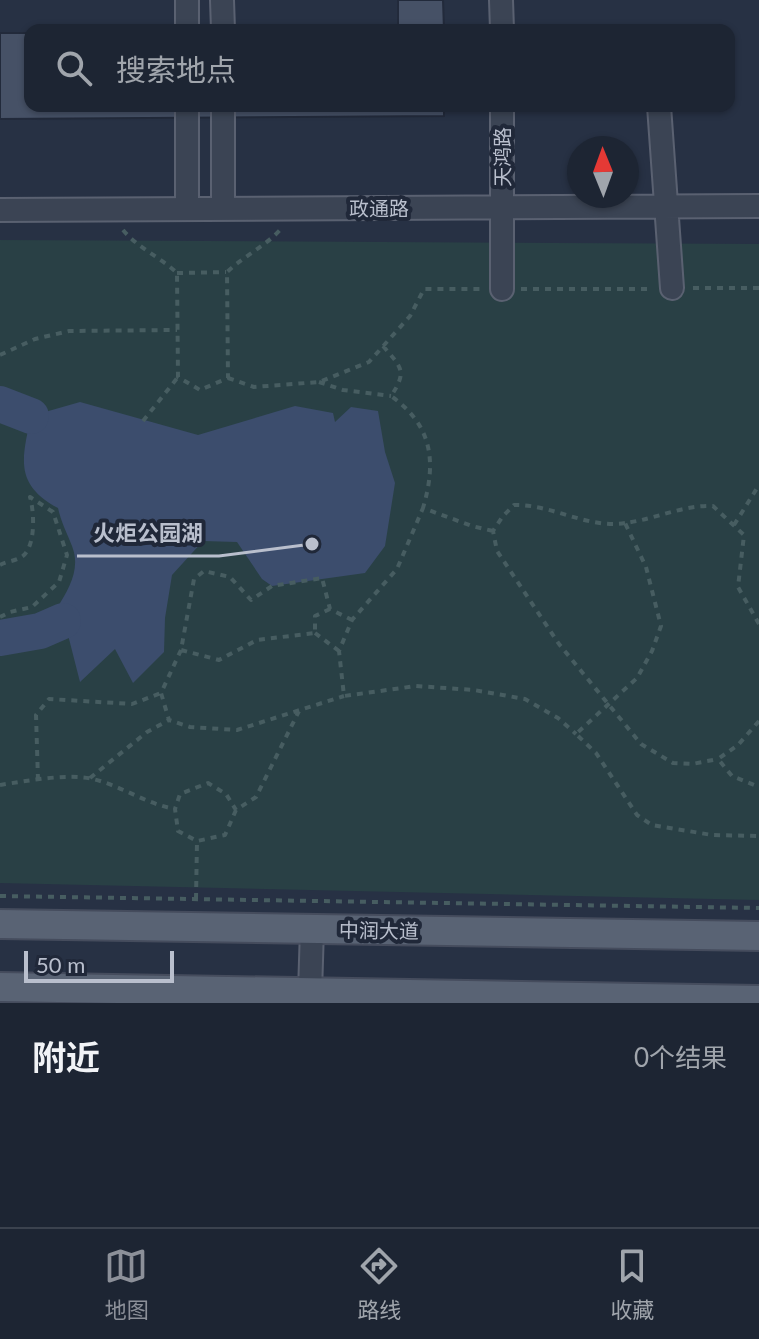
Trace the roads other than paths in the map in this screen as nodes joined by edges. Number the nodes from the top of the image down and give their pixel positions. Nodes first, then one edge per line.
1 (187, 0) edge
2 (222, 0) edge
3 (501, 0) edge
4 (187, 24) edge
5 (223, 24) edge
6 (502, 24) edge
7 (187, 112) edge
8 (223, 112) edge
9 (502, 112) edge
10 (659, 112) edge
11 (666, 206) junction
12 (759, 206) edge
13 (503, 207) junction
14 (187, 209) junction
15 (223, 209) junction
16 (0, 210) edge
17 (672, 288) road end
18 (502, 289) road end
19 (0, 924) edge
20 (312, 929) junction
21 (759, 936) edge
22 (0, 987) edge
23 (310, 992) junction
24 (759, 1000) edge

1 - 4 street
2 - 5 street
3 - 6 street
7 - 14 street
8 - 15 street
9 - 13 street, 天鸿路
10 - 11 street
11 - 12 street, 政通路
11 - 13 street, 政通路
11 - 17 street
13 - 15 street, 政通路
13 - 18 street, 天鸿路
14 - 15 street, 政通路
14 - 16 street, 政通路
19 - 20 main road, 中润大道
20 - 21 main road, 中润大道
20 - 23 street
22 - 23 main road
23 - 24 main road

